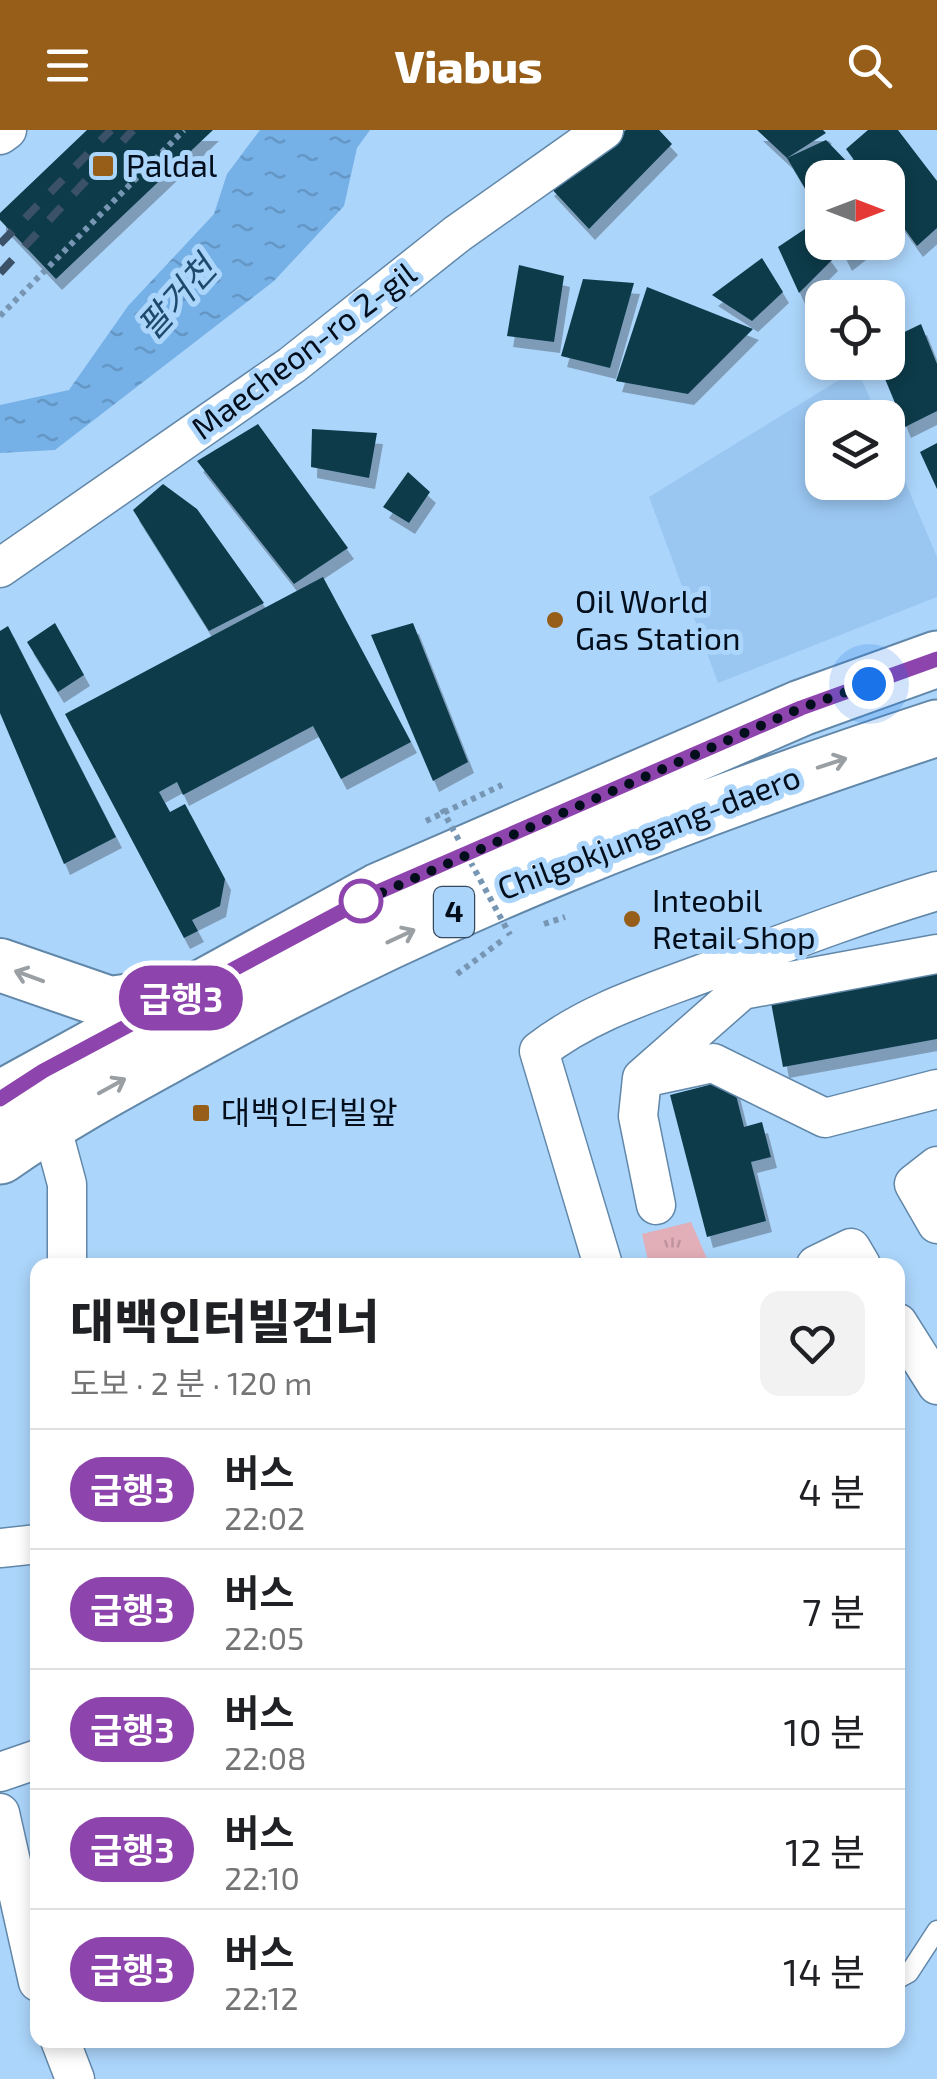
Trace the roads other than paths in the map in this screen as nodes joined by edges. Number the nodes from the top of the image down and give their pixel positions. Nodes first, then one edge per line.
1 (7, 130) edge
2 (604, 130) edge
3 (0, 136) edge
4 (0, 568) edge
5 (937, 659) edge
6 (937, 728) edge
7 (937, 892) edge
8 (937, 954) edge
9 (0, 966) edge
10 (191, 992) junction
11 (642, 1078) junction
12 (937, 1089) edge
13 (0, 1099) edge
14 (50, 1120) junction
15 (0, 1156) edge
16 (937, 1166) edge
17 (656, 1205) dead end
18 (937, 1224) edge
19 (67, 1258) edge
20 (601, 1258) edge
21 (830, 1258) edge
22 (856, 1258) edge
23 (905, 1333) edge
24 (937, 1385) edge
25 (30, 1545) edge
26 (0, 1548) edge
27 (30, 1762) edge
28 (0, 1772) edge
29 (0, 1814) edge
30 (937, 1930) edge
31 (30, 1947) edge
32 (905, 1975) edge
33 (63, 2048) edge
34 (74, 2079) edge

1 - 3 street
2 - 4 street, Maecheon-ro 2-gil
5 - 10 main road, Chilgokjungang-daero / 4
14 -> 6 main road, Chilgokjungang-daero / 4
7 - 20 street
8 - 11 street
10 -> 9 street
10 - 13 main road, Chilgokjungang-daero / 4
11 - 12 street
11 - 17 street
14 - 15 main road, Chilgokjungang-daero / 4
14 - 19 street
16 - 18 street
21 - 22 street
23 - 24 street
25 - 26 street
27 - 28 street
29 - 31 street
30 - 32 lane
33 - 34 street

